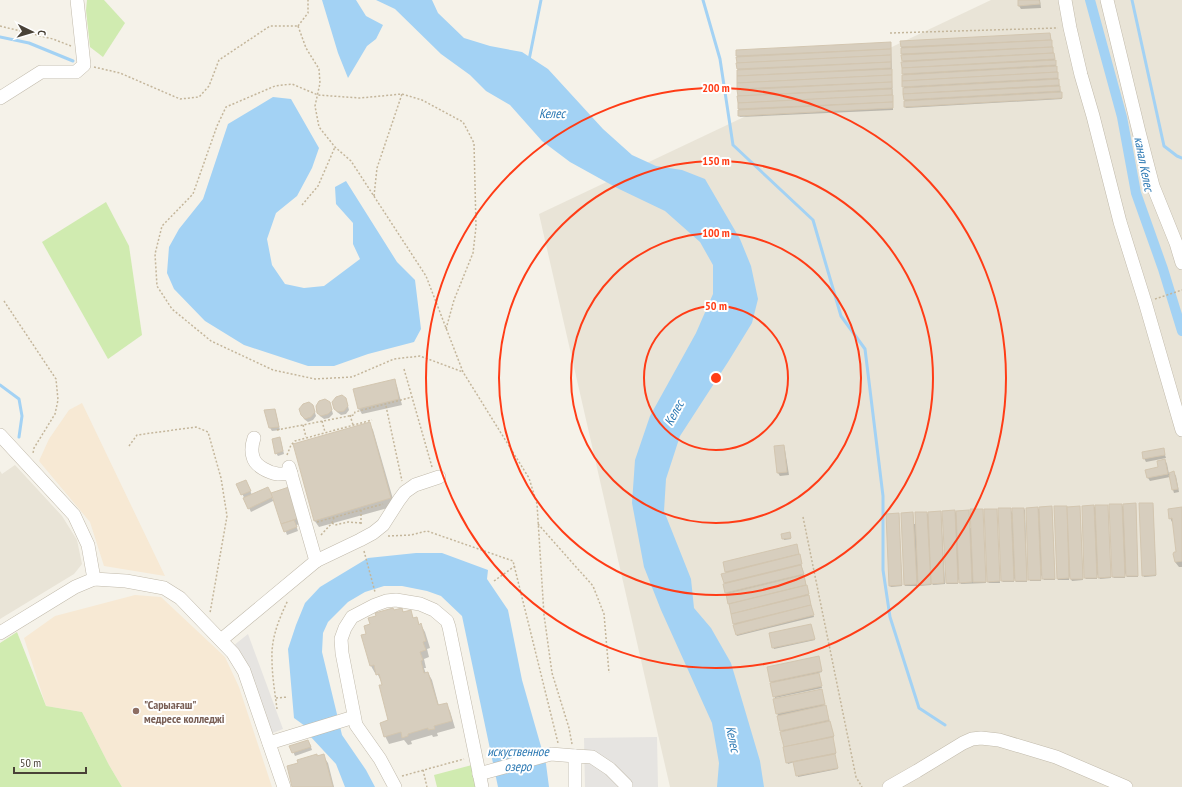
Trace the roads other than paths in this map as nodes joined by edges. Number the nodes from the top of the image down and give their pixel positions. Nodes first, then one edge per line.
1 (76, 0) edge
2 (1065, 0) edge
3 (1107, 0) edge
4 (0, 98) edge
5 (1182, 263) edge
6 (1182, 430) edge
7 (0, 435) edge
8 (254, 438) dead end
9 (437, 478) road end
10 (316, 561) junction
11 (94, 579) junction
12 (0, 633) edge
13 (220, 640) junction
14 (351, 718) junction
15 (269, 743) junction
16 (575, 756) junction
17 (484, 778) edge
18 (393, 783) edge
19 (284, 787) edge
20 (575, 787) edge
21 (626, 787) edge
22 (889, 787) edge
23 (1126, 787) edge

1 - 4 street
2 - 6 street
3 - 5 street
7 - 11 street
8 - 10 street
9 - 10 street
10 - 13 street
11 - 12 street
11 - 13 street
13 - 15 street
14 - 15 street
14 - 17 street
14 - 18 street
15 - 19 street
16 - 17 street
16 - 20 street
16 - 21 street
22 - 23 street

